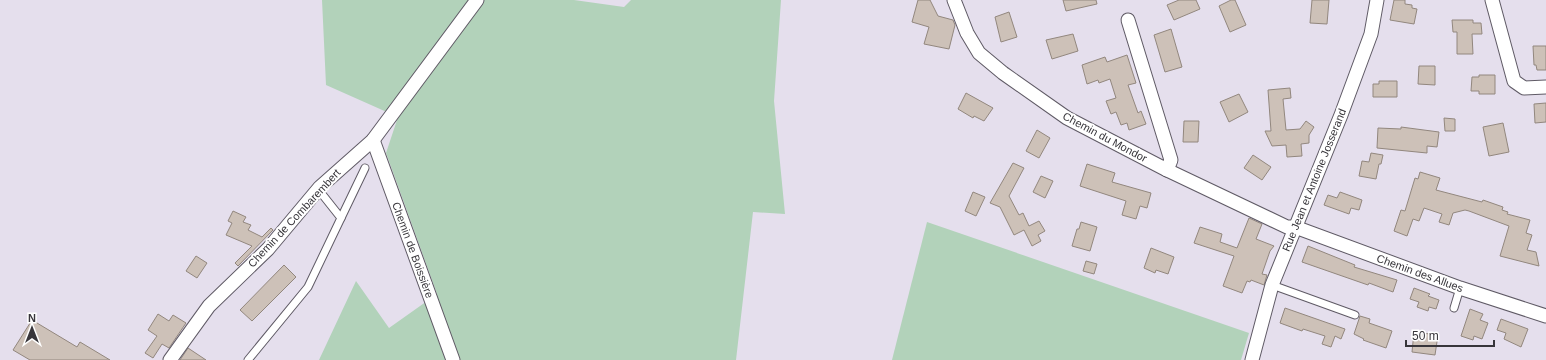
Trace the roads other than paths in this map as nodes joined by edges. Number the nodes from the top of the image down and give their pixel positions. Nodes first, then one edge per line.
1 (477, 0) edge
2 (954, 0) edge
3 (1377, 0) edge
4 (1492, 0) edge
5 (1128, 20) dead end
6 (1546, 87) edge
7 (373, 140) junction
8 (365, 168) dead end
9 (1167, 170) junction
10 (318, 190) junction
11 (341, 218) junction
12 (1295, 227) junction
13 (1272, 285) junction
14 (1460, 288) junction
15 (1454, 308) dead end
16 (1356, 315) dead end
17 (1546, 316) edge
18 (170, 360) edge
19 (248, 360) edge
20 (453, 360) edge
21 (1252, 360) edge

1 - 7 street, Chemin de Combarembert
2 - 9 street, Chemin du Mondor
3 - 12 street, Rue Jean et Antoine Josserand
4 - 6 street
5 - 9 street
7 - 10 street, Chemin de Combarembert
7 - 20 street, Chemin de Boissière
8 - 11 lane
9 - 12 street, Chemin du Mondor
10 - 11 lane
10 - 18 street, Chemin de Combarembert
11 - 19 lane
12 - 13 street, Rue Jean et Antoine Josserand
12 - 14 street, Chemin des Allues
13 - 16 lane
13 - 21 street, Rue Jean et Antoine Josserand
14 - 15 lane
14 - 17 street, Chemin des Allues

